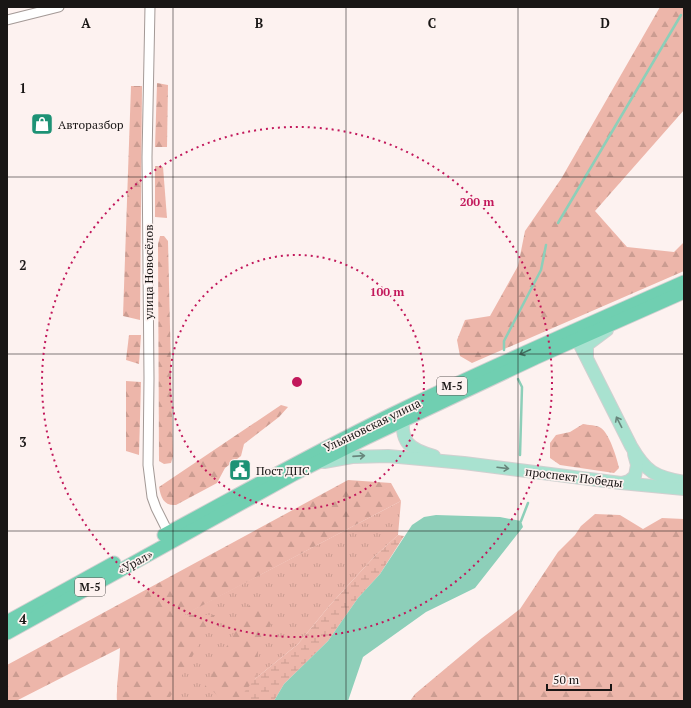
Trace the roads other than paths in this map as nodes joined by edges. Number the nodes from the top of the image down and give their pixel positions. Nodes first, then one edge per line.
1 (59, 7) edge
2 (150, 7) edge
3 (7, 20) edge
4 (684, 282) edge
5 (684, 292) edge
6 (621, 320) junction
7 (575, 335) junction
8 (587, 358) junction
9 (404, 414) junction
10 (631, 446) junction
11 (464, 463) junction
12 (308, 467) junction
13 (684, 482) edge
14 (621, 483) junction
15 (684, 489) edge
16 (197, 522) junction
17 (171, 537) junction
18 (7, 622) edge
19 (7, 633) edge

1 - 3 street
2 - 17 street, улица Новосёлов
4 - 7 highway, Ульяновская улица / М-5
5 - 6 highway, Ульяновская улица / М-5
6 - 7 highway, Ульяновская улица / М-5
6 - 8 main road
7 - 8 main road
7 - 9 highway, Ульяновская улица / М-5
10 -> 8 main road
9 - 11 main road, проспект Победы
9 - 12 highway, Ульяновская улица / М-5
9 - 16 highway, Ульяновская улица / М-5
10 - 13 main road
10 - 14 main road
12 -> 11 main road, проспект Победы
11 -> 14 main road, проспект Победы
12 - 16 highway, Ульяновская улица / М-5
14 - 15 main road, проспект Победы
16 - 17 highway, «Урал» / М-5
17 - 18 highway, «Урал» / М-5
17 - 19 highway, «Урал» / М-5

